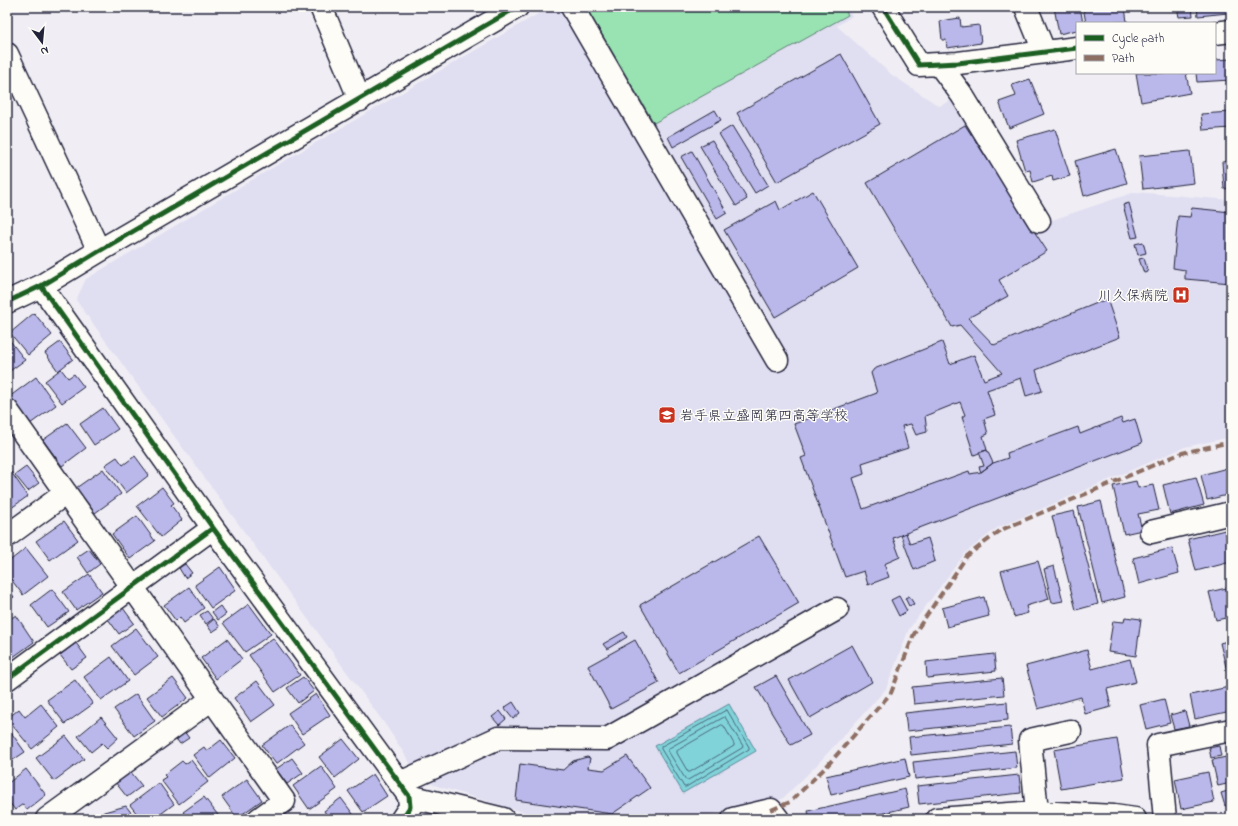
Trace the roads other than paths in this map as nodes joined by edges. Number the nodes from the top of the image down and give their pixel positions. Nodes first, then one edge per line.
1 (321, 7) edge
2 (517, 7) edge
3 (572, 7) edge
4 (883, 7) edge
5 (1026, 7) edge
6 (1231, 31) edge
7 (1216, 32) edge
8 (1076, 48) edge
9 (1044, 51) junction
10 (7, 54) edge
11 (939, 64) junction
12 (360, 100) junction
13 (1039, 221) dead end
14 (99, 251) junction
15 (41, 286) junction
16 (7, 302) edge
17 (777, 360) dead end
18 (7, 410) edge
19 (66, 494) junction
20 (1231, 513) edge
21 (212, 528) junction
22 (1151, 532) dead end
23 (7, 536) edge
24 (133, 588) junction
25 (837, 609) dead end
26 (7, 679) edge
27 (212, 698) junction
28 (1231, 730) edge
29 (1070, 731) dead end
30 (405, 790) junction
31 (1037, 812) junction
32 (46, 819) edge
33 (258, 819) edge
34 (402, 819) edge
35 (503, 819) edge
36 (733, 819) edge
37 (778, 819) edge
38 (937, 819) edge
39 (1135, 819) edge
40 (1165, 819) edge

1 - 12 street
2 - 12 street
3 - 17 street
4 - 11 street
5 - 9 street
6 - 7 street
8 - 9 street
9 - 11 street
10 - 14 street
11 - 13 street
12 - 14 street
14 - 15 street
15 - 16 street
15 - 21 street
18 - 19 street
19 - 23 street
19 - 24 street
20 - 22 street
21 - 24 street
21 - 30 street
24 - 26 street
24 - 27 street
25 - 30 street
27 - 32 street
27 - 33 street
28 - 40 street
29 - 31 street
30 - 34 street
30 - 35 street
31 - 38 street
31 - 39 street
36 - 37 street

